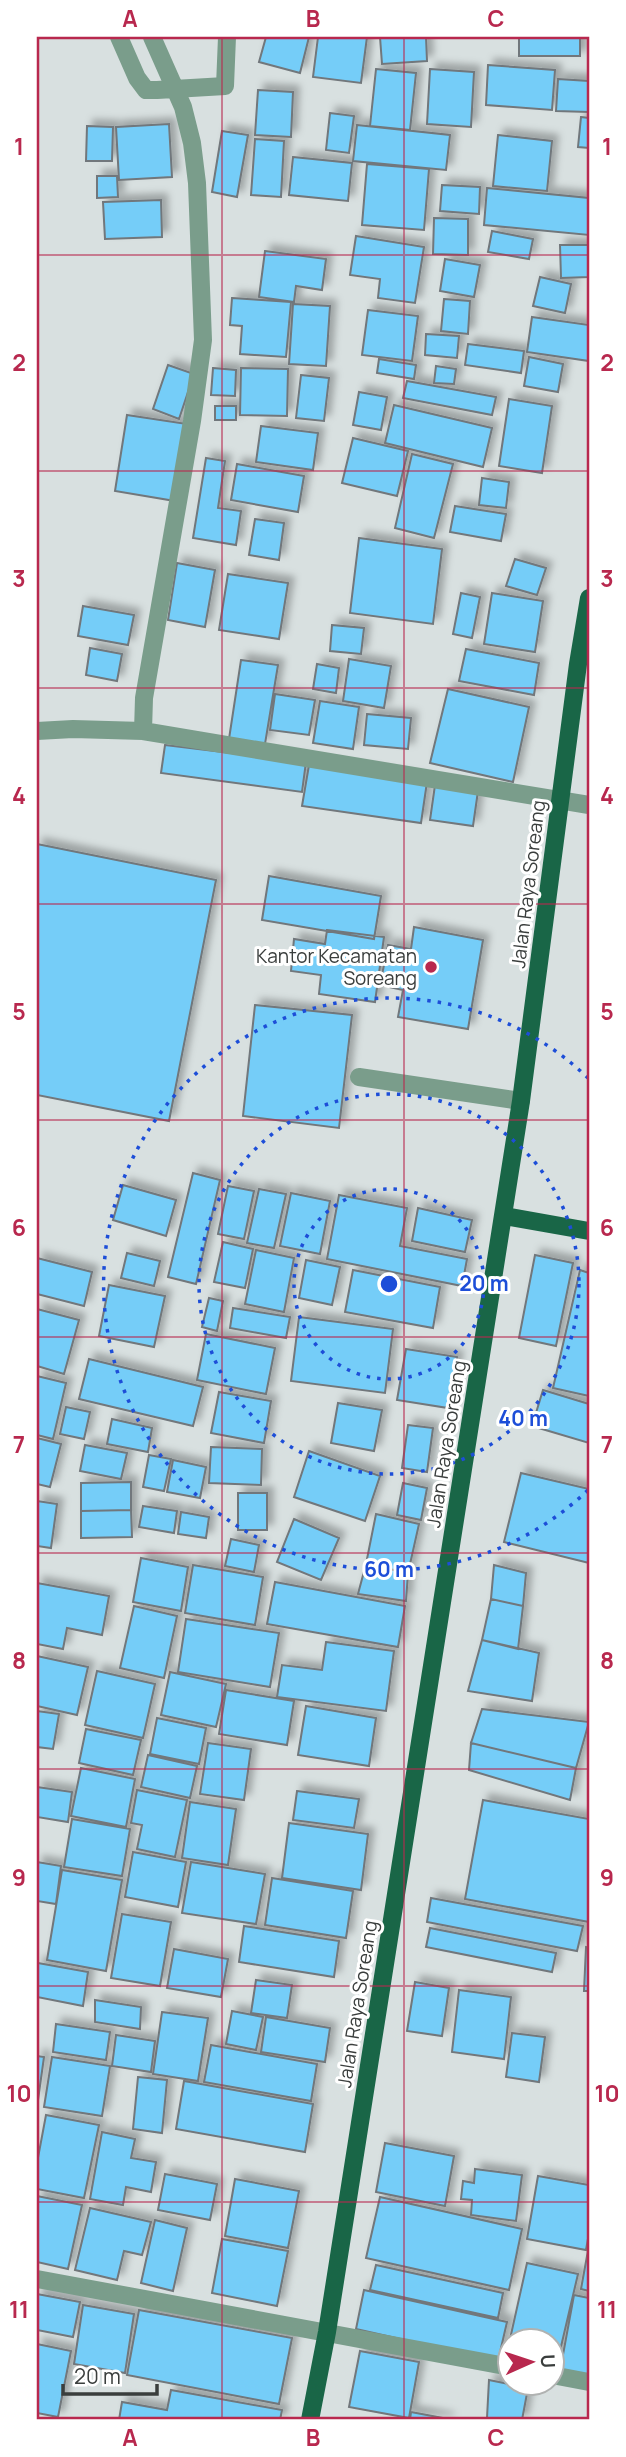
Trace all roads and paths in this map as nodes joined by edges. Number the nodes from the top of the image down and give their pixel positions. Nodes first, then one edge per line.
1 (119, 37) edge
2 (152, 37) edge
3 (227, 37) edge
4 (166, 90) junction
5 (589, 597) edge
6 (37, 731) edge
7 (142, 732) junction
8 (560, 799) junction
9 (589, 805) edge
10 (359, 1077) dead end
11 (521, 1101) junction
12 (504, 1216) junction
13 (589, 1231) edge
14 (37, 2279) edge
15 (327, 2332) junction
16 (496, 2364) edge
17 (566, 2378) edge
18 (589, 2382) edge
19 (310, 2420) edge

1 - 4 street
2 - 4 street
3 - 4 street
4 - 7 street
5 - 8 main road, Jalan Raya Soreang
6 - 7 street
7 - 8 street
8 - 9 street
8 - 11 main road, Jalan Raya Soreang
10 - 11 street
11 - 12 main road, Jalan Raya Soreang
12 - 13 main road
12 - 15 main road, Jalan Raya Soreang
14 - 15 street
15 - 16 street
15 - 19 main road, Jalan Raya Soreang
17 - 18 street

